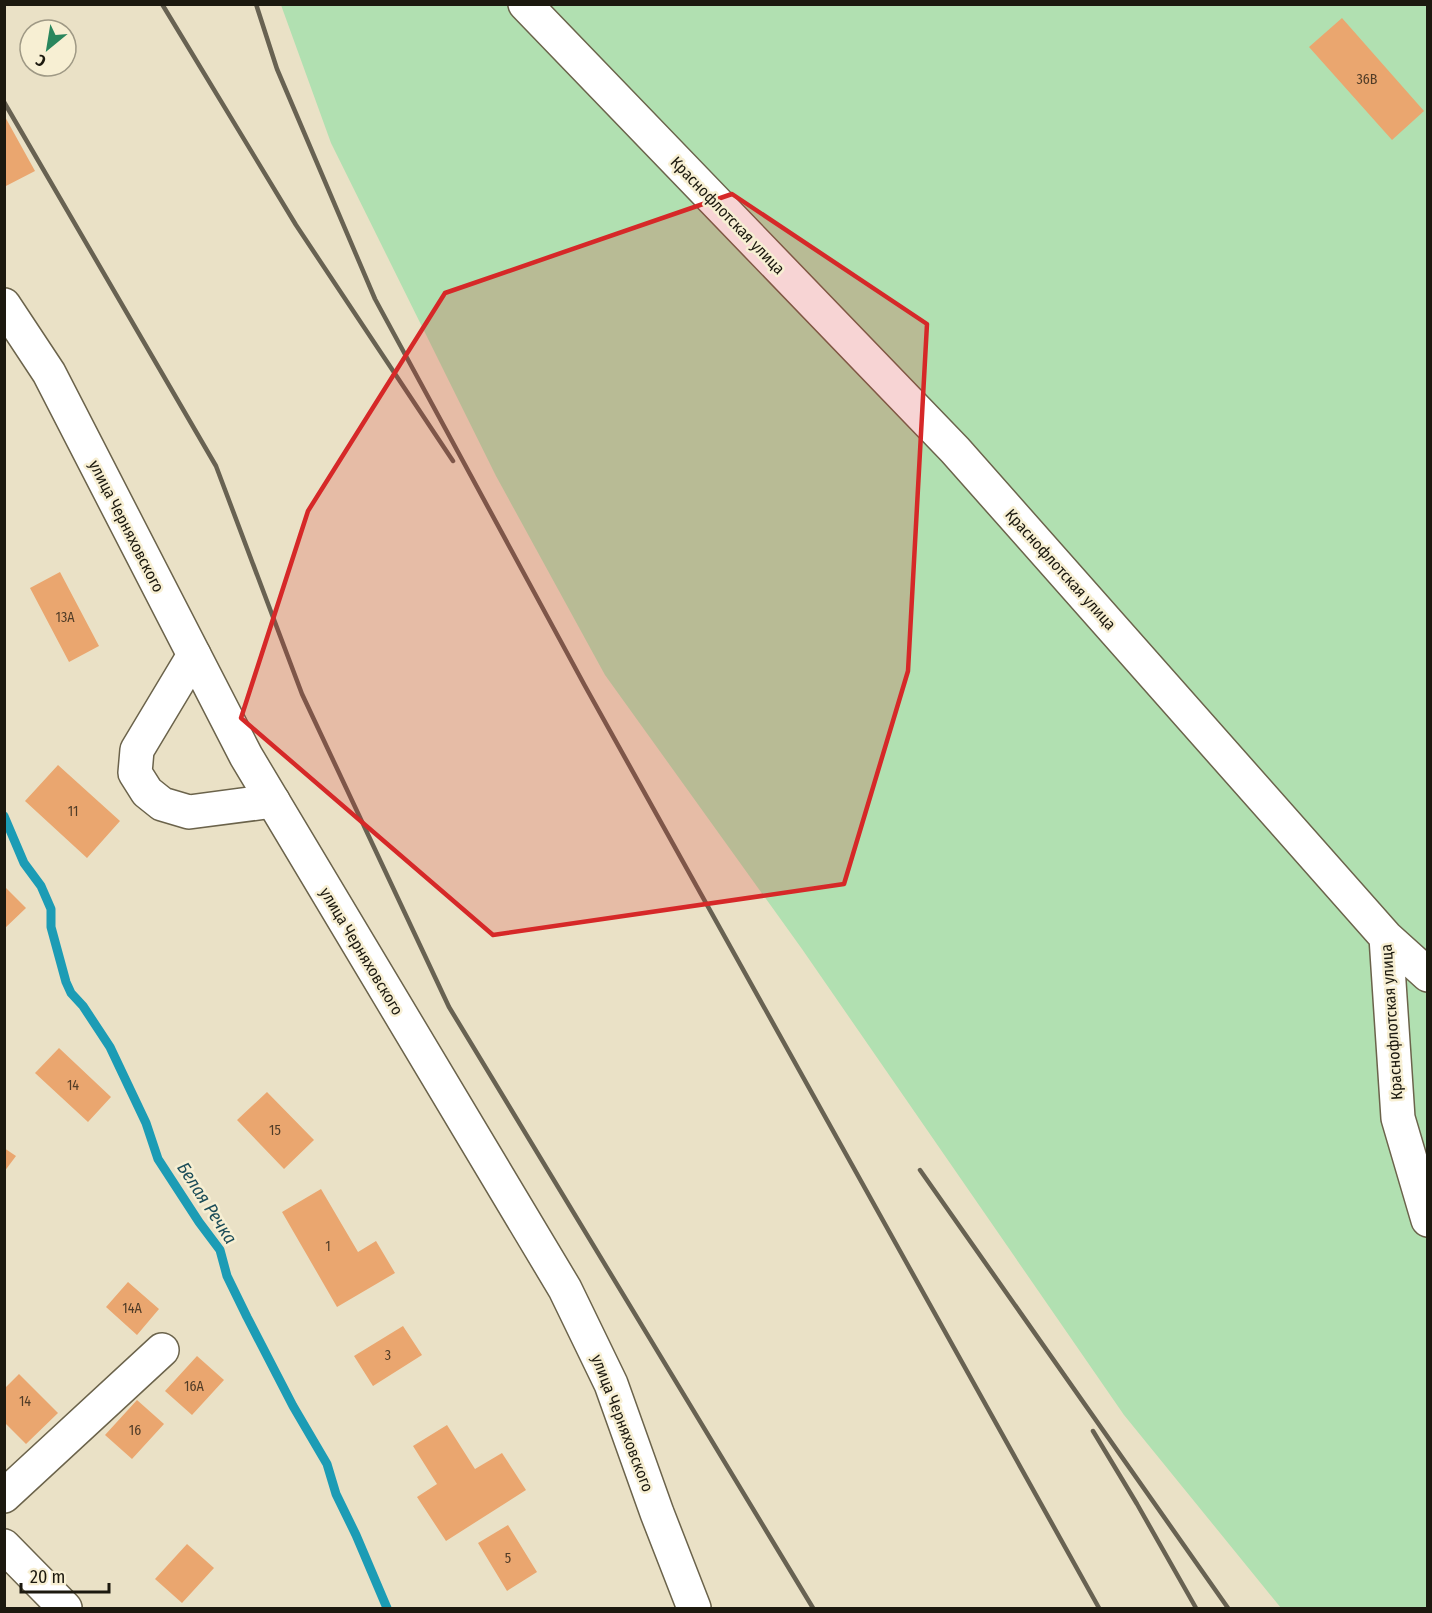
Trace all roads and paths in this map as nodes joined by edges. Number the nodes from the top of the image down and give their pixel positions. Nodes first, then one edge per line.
1 (525, 4) edge
2 (4, 305) edge
3 (194, 655) junction
4 (273, 801) junction
5 (1386, 937) junction
6 (1428, 975) edge
7 (1428, 1220) edge
8 (162, 1350) dead end
9 (4, 1496) edge
10 (4, 1546) edge
11 (65, 1608) edge
12 (694, 1608) edge

1 - 5 street, Краснофлотская улица
2 - 3 street, улица Черняховского
3 - 4 street, улица Черняховского
3 - 4 street
4 - 12 street, улица Черняховского
5 - 6 street
5 - 7 street, Краснофлотская улица
8 - 9 street
10 - 11 street

